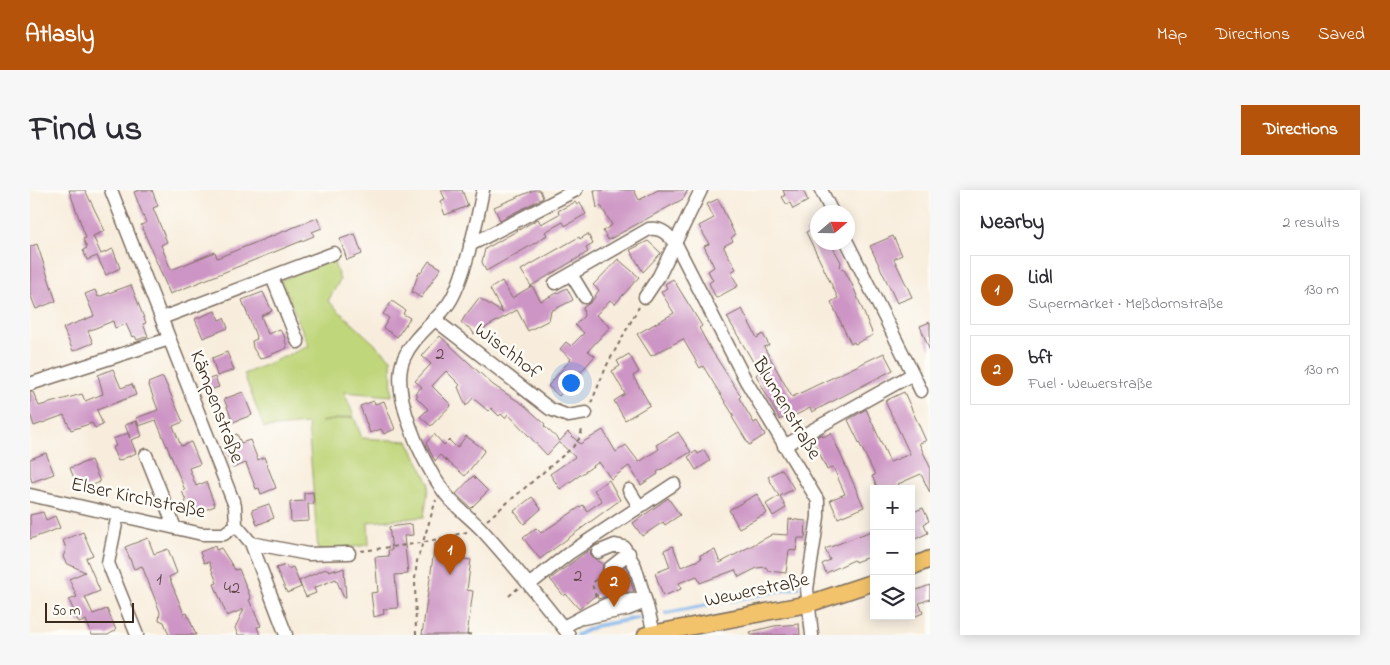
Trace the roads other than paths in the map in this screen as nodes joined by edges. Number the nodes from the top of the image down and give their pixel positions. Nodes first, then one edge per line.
1 (111, 190) edge
2 (483, 190) edge
3 (701, 190) edge
4 (821, 190) edge
5 (567, 192) edge
6 (828, 205) edge
7 (676, 244) junction
8 (470, 245) junction
9 (851, 250) edge
10 (334, 253) dead end
11 (571, 274) junction
12 (272, 277) junction
13 (555, 283) dead end
14 (585, 297) dead end
15 (645, 297) road end
16 (162, 318) junction
17 (434, 320) junction
18 (169, 339) junction
19 (298, 342) dead end
20 (913, 374) junction
21 (30, 384) edge
22 (921, 392) dead end
23 (586, 413) road end
24 (784, 446) junction
25 (146, 455) dead end
26 (674, 484) dead end
27 (629, 490) dead end
28 (30, 495) edge
29 (639, 506) junction
30 (118, 514) junction
31 (236, 525) junction
32 (175, 528) junction
33 (251, 544) junction
34 (598, 552) dead end
35 (349, 553) road end
36 (628, 553) junction
37 (930, 559) edge
38 (915, 566) edge
39 (610, 568) road end
40 (870, 583) edge
41 (530, 584) junction
42 (646, 602) junction
43 (808, 604) junction
44 (583, 618) junction
45 (566, 631) edge
46 (650, 634) edge
47 (136, 635) edge
48 (286, 635) edge
49 (812, 635) edge

1 - 16 street, Kämpenstraße
2 - 8 street
3 - 7 street
4 - 6 street
5 - 8 street
7 - 11 street
7 - 15 street
7 - 24 street, Blumenstraße
8 - 17 street
9 - 20 street
10 - 12 street
11 - 13 street
11 - 14 street
12 - 16 street
12 - 19 street
16 - 18 street, Kämpenstraße
17 - 23 street, Wischhof
17 - 41 street
18 - 21 street
18 - 31 street, Kämpenstraße
20 - 22 street
20 - 24 street
24 - 43 street, Blumenstraße
25 - 32 street
26 - 29 street
27 - 29 street
28 - 30 street, Elser Kirchstraße
29 - 41 street
30 - 32 street, Elser Kirchstraße
30 - 47 street
31 - 32 street, Elser Kirchstraße
31 - 33 street
33 - 35 street
33 - 48 street
34 - 36 street
36 - 39 street
36 - 42 street
37 - 38 main road
40 - 43 main road, Wewerstraße
41 - 45 street
42 - 44 street
42 - 44 street
42 - 46 street
43 - 46 main road, Wewerstraße
43 - 49 street, Blumenstraße
44 - 45 street

